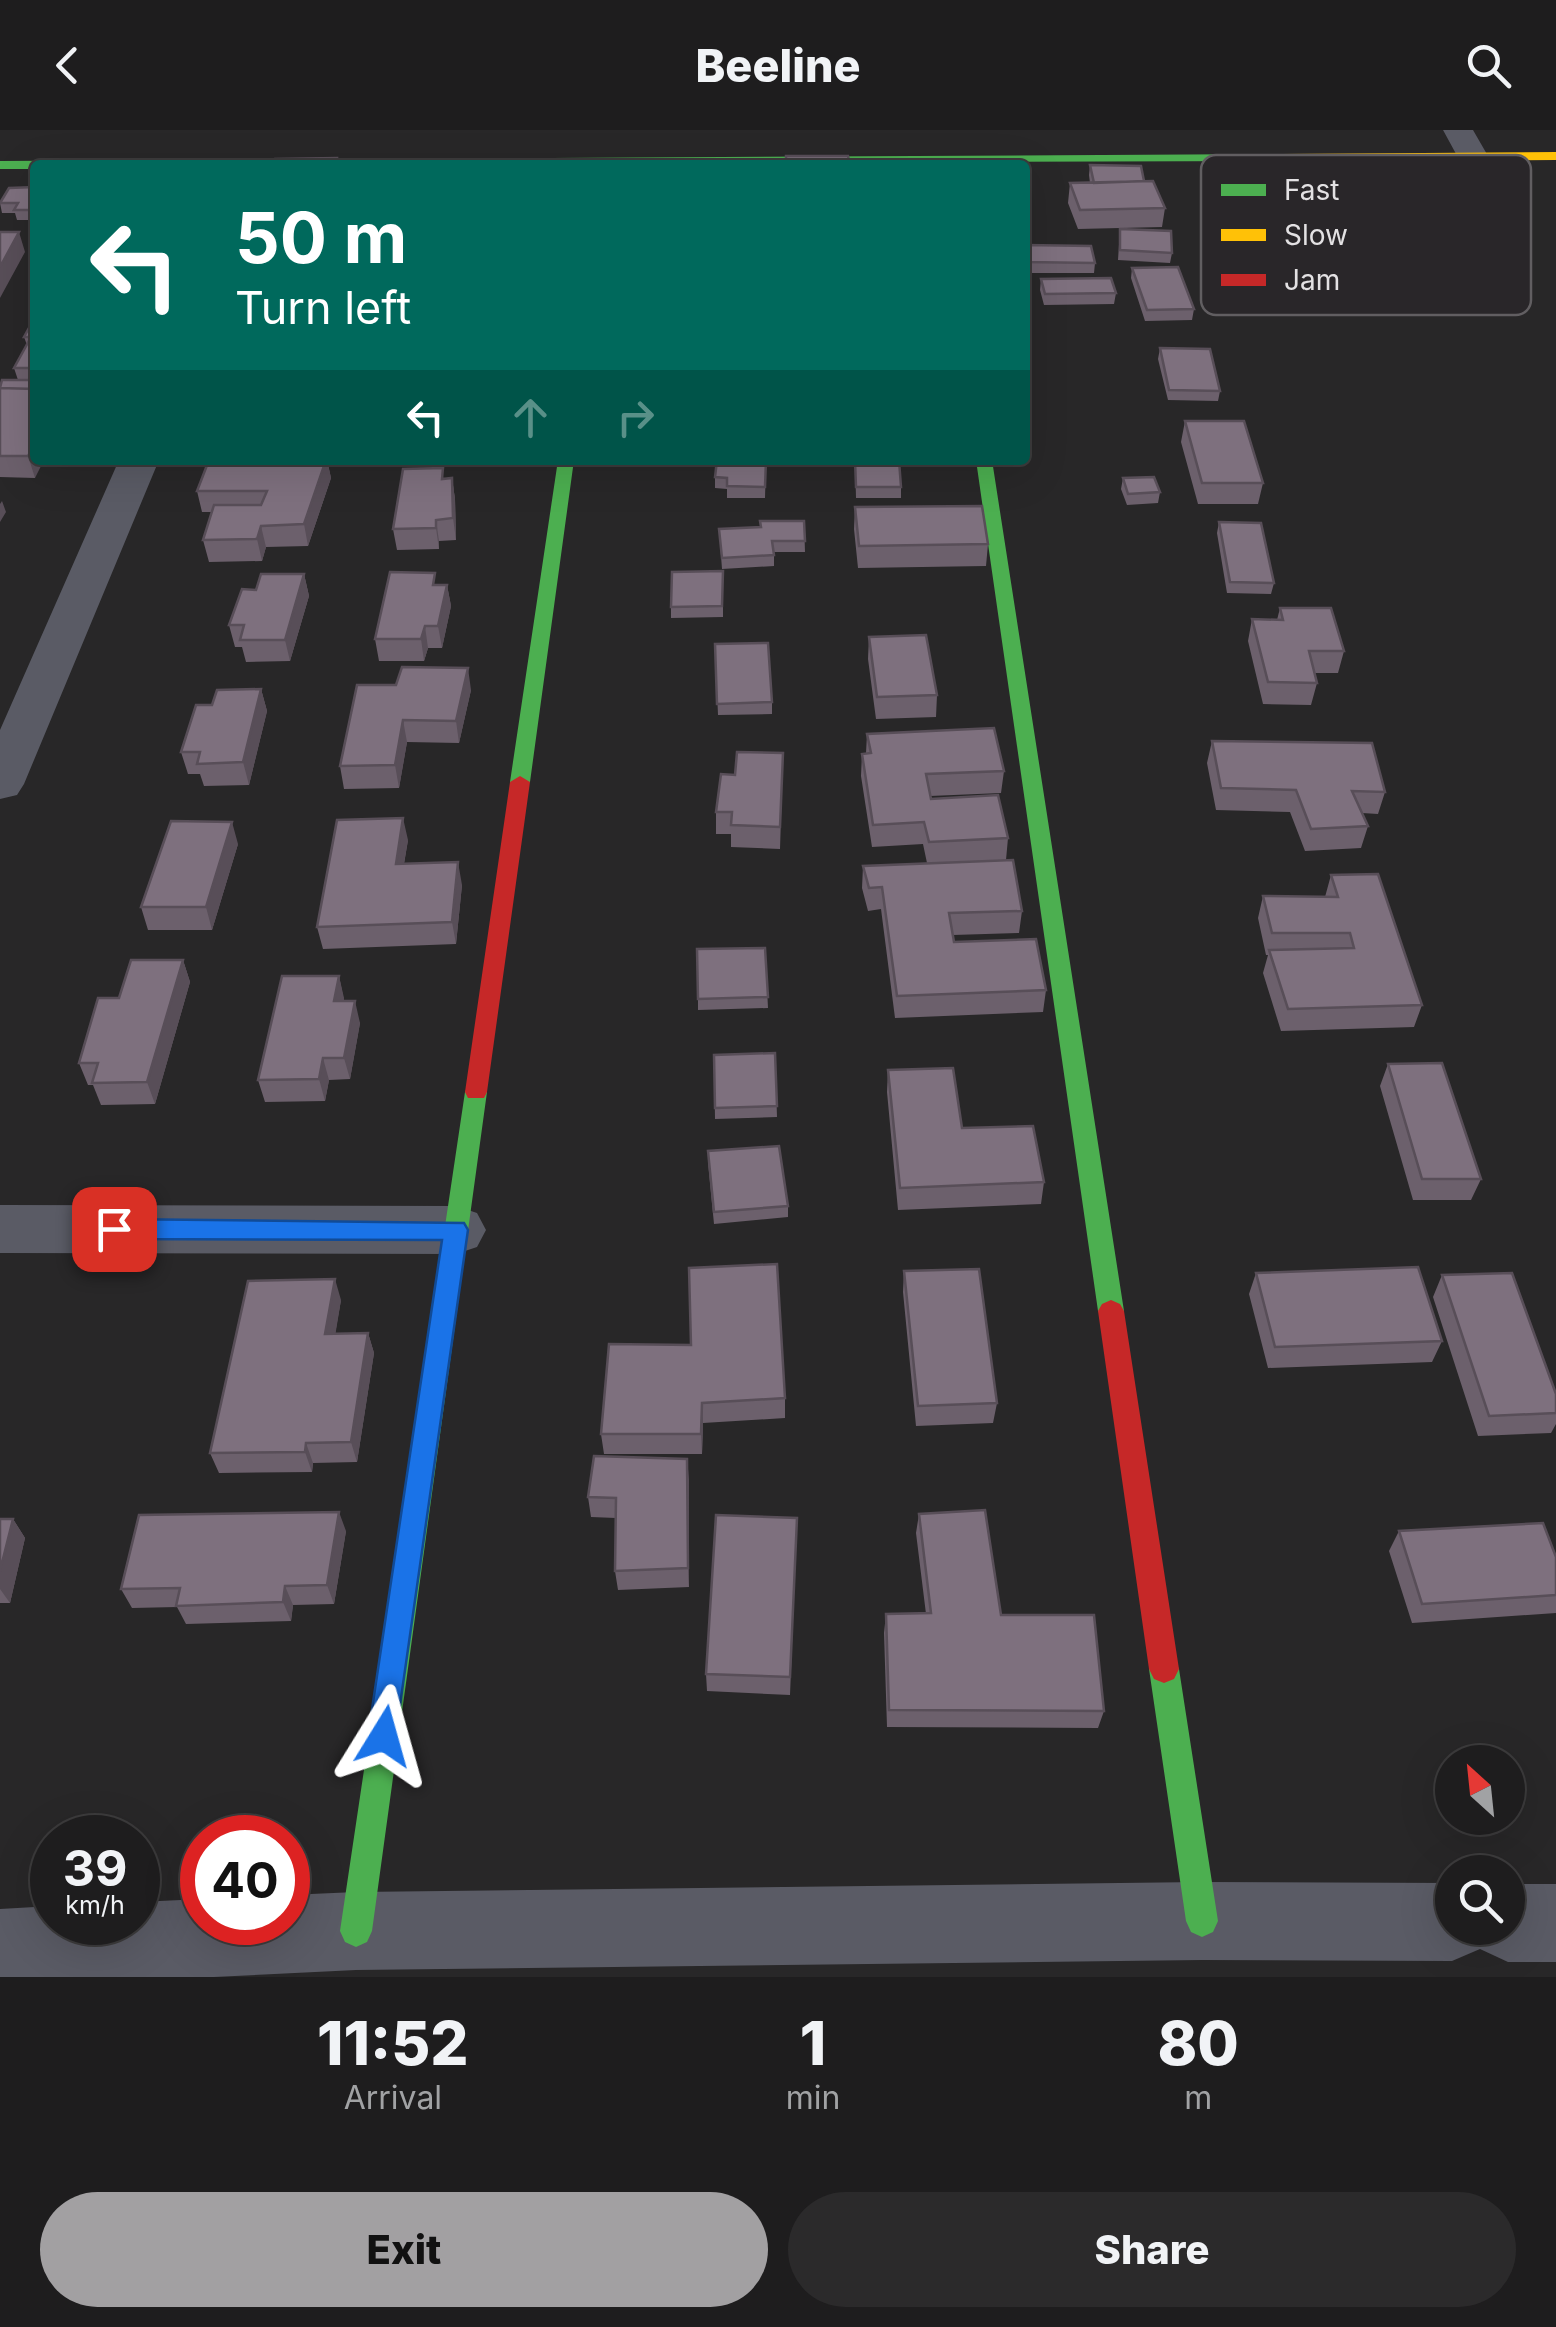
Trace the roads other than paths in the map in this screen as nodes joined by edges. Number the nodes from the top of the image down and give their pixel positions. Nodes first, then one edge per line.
1 (1465, 143) edge
2 (1556, 156) edge
3 (968, 160) edge
4 (0, 165) edge
5 (30, 165) edge
6 (137, 465) edge
7 (565, 465) edge
8 (985, 465) edge
9 (0, 784) edge
10 (0, 1228) edge
11 (456, 1230) junction
12 (1202, 1921) junction
13 (1435, 1922) edge
14 (1525, 1922) edge
15 (1556, 1923) edge
16 (356, 1931) junction
17 (0, 1948) edge

1 - 2 street
1 - 3 street
4 - 5 street
6 - 9 street
7 - 11 street
8 - 12 street
10 - 11 street
11 - 16 street
12 - 13 street
12 - 16 street
14 - 15 street
16 - 17 street

